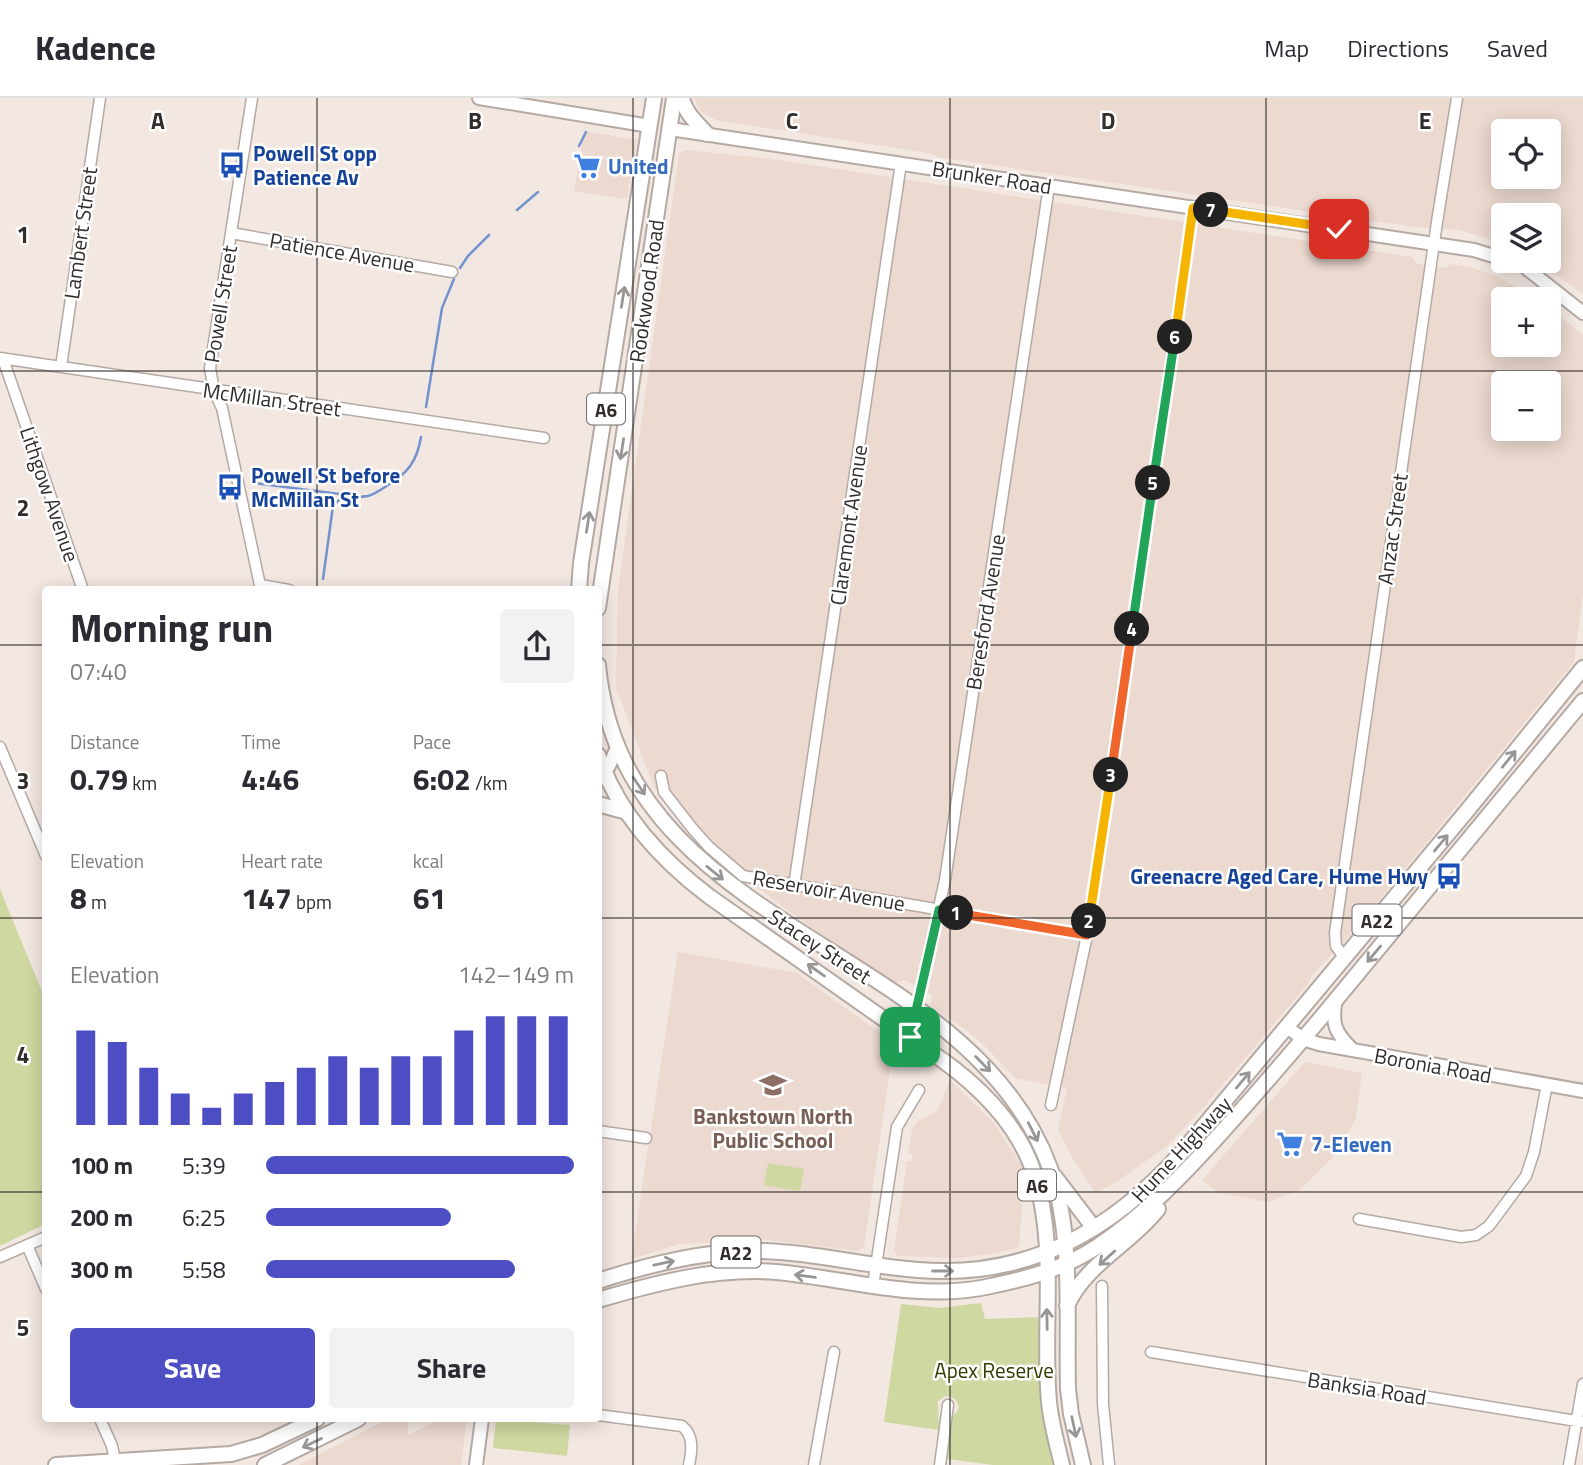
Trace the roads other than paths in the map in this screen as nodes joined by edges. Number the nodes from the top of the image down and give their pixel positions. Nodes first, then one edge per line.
1 (100, 98) edge
2 (251, 98) edge
3 (479, 98) edge
4 (654, 98) edge
5 (674, 98) edge
6 (682, 98) edge
7 (1457, 98) edge
8 (650, 126) junction
9 (670, 128) junction
10 (707, 134) junction
11 (901, 163) junction
12 (1049, 186) junction
13 (1193, 208) junction
14 (231, 233) junction
15 (1434, 244) junction
16 (1491, 255) edge
17 (452, 272) dead end
18 (1532, 273) edge
19 (1583, 313) edge
20 (2, 359) edge
21 (61, 367) junction
22 (214, 391) junction
23 (544, 439) dead end
24 (82, 586) edge
25 (260, 586) edge
26 (580, 586) edge
27 (601, 586) edge
28 (1583, 668) edge
29 (602, 697) edge
30 (1583, 701) edge
31 (618, 745) junction
32 (0, 747) edge
33 (602, 772) edge
34 (602, 774) edge
35 (661, 776) dead end
36 (602, 805) edge
37 (627, 812) junction
38 (42, 847) edge
39 (794, 886) junction
40 (939, 910) junction
41 (1087, 935) junction
42 (1345, 958) junction
43 (1336, 999) junction
44 (915, 1009) junction
45 (1287, 1027) junction
46 (910, 1037) junction
47 (1303, 1039) junction
48 (1353, 1050) junction
49 (1547, 1084) junction
50 (919, 1090) dead end
51 (1583, 1091) edge
52 (1051, 1105) dead end
53 (602, 1132) edge
54 (646, 1138) dead end
55 (1051, 1170) junction
56 (1186, 1172) junction
57 (1359, 1219) dead end
58 (1094, 1228) junction
59 (42, 1239) edge
60 (1064, 1244) junction
61 (27, 1245) junction
62 (1047, 1252) junction
63 (0, 1257) edge
64 (876, 1265) junction
65 (1065, 1265) junction
66 (1047, 1272) junction
67 (42, 1280) edge
68 (602, 1280) edge
69 (873, 1286) junction
70 (1102, 1286) dead end
71 (602, 1299) edge
72 (1066, 1308) junction
73 (834, 1352) dead end
74 (1151, 1352) dead end
75 (1583, 1384) edge
76 (948, 1405) dead end
77 (602, 1416) edge
78 (1580, 1421) edge
79 (101, 1422) edge
80 (311, 1422) edge
81 (352, 1422) edge
82 (482, 1422) edge
83 (228, 1460) edge
84 (116, 1463) edge
85 (56, 1465) edge
86 (265, 1465) edge
87 (476, 1465) edge
88 (689, 1465) edge
89 (814, 1465) edge
90 (940, 1465) edge
91 (1062, 1465) edge
92 (1083, 1465) edge
93 (1109, 1465) edge
94 (1569, 1465) edge

1 - 21 street, Lambert Street
2 - 14 street, Powell Street
3 - 8 main road, Brunker Road
4 - 8 highway, Rookwood Road / A6
5 - 9 highway, Rookwood Road / A6
6 - 10 highway
7 - 15 street, Anzac Street
8 - 9 highway, Brunker Road
26 -> 8 highway, Rookwood Road / A6
9 - 10 main road, Brunker Road
9 -> 27 highway, Rookwood Road / A6
10 - 11 main road, Brunker Road
11 - 12 main road, Brunker Road
11 - 39 street, Claremont Avenue
12 - 13 main road, Brunker Road
12 - 40 street, Beresford Avenue
13 - 15 main road, Brunker Road
13 - 41 street
14 - 17 street, Patience Avenue
14 - 22 street, Powell Street
15 - 16 main road, Brunker Road
15 - 42 street, Anzac Street
18 - 19 main road
20 - 21 street, McMillan Street
20 - 24 street, Lithgow Avenue
21 - 22 street, McMillan Street
22 - 23 street, McMillan Street
22 - 25 street, Powell Street
42 -> 28 highway, Hume Highway / A22
29 - 31 highway, A6
30 -> 43 highway, Hume Highway / A22
31 - 33 main road
31 -> 44 highway, Stacey Street / A6
32 - 38 street
34 - 37 highway, Stacey Street / A6
35 - 39 street, Reservoir Avenue
36 - 37 highway
46 -> 37 highway, Stacey Street / A6
39 - 40 street, Reservoir Avenue
40 - 41 street, Reservoir Avenue
40 - 44 street, Beresford Avenue
41 - 52 street
42 - 45 highway, Hume Highway / A22
43 - 47 highway, Hume Highway / A22
43 - 48 main road
44 - 46 street, Beresford Avenue
44 -> 55 highway, Stacey Street / A6
45 - 47 main road, Boronia Road
58 -> 45 highway, Hume Highway / A22
46 - 62 highway, Stacey Street / A6
47 - 48 main road, Boronia Road
47 - 56 highway, Hume Highway / A22
48 - 49 main road, Boronia Road
49 - 51 main road, Boronia Road
49 - 57 street
50 - 64 street
53 - 54 street
55 - 58 highway
55 - 60 highway, Stacey Street / A6
56 - 65 highway, Hume Highway / A22
56 -> 72 highway
58 - 60 highway, Hume Highway / A22
59 - 61 street
60 - 62 highway, Hume Highway / A22
60 - 65 highway, Stacey Street / A6
61 - 63 street
61 - 67 street
64 -> 62 highway, Hume Highway / A22
62 - 66 highway, Stacey Street / A6
68 -> 64 highway, Hume Highway / A22
64 - 69 street
65 - 66 highway, Hume Highway / A22
65 - 72 highway, Stacey Street / A6
66 - 69 highway, Hume Highway / A22
91 -> 66 highway, Stacey Street / A6
69 -> 71 highway, Hume Highway / A22
70 - 93 street
72 -> 92 highway, Stacey Street / A6
73 - 89 street
74 - 78 street, Banksia Road
75 - 78 street
76 - 90 street
77 - 88 street
78 - 94 street
79 - 84 street
80 - 83 highway
81 -> 86 highway
82 - 87 main road
83 - 84 highway
84 - 85 highway

